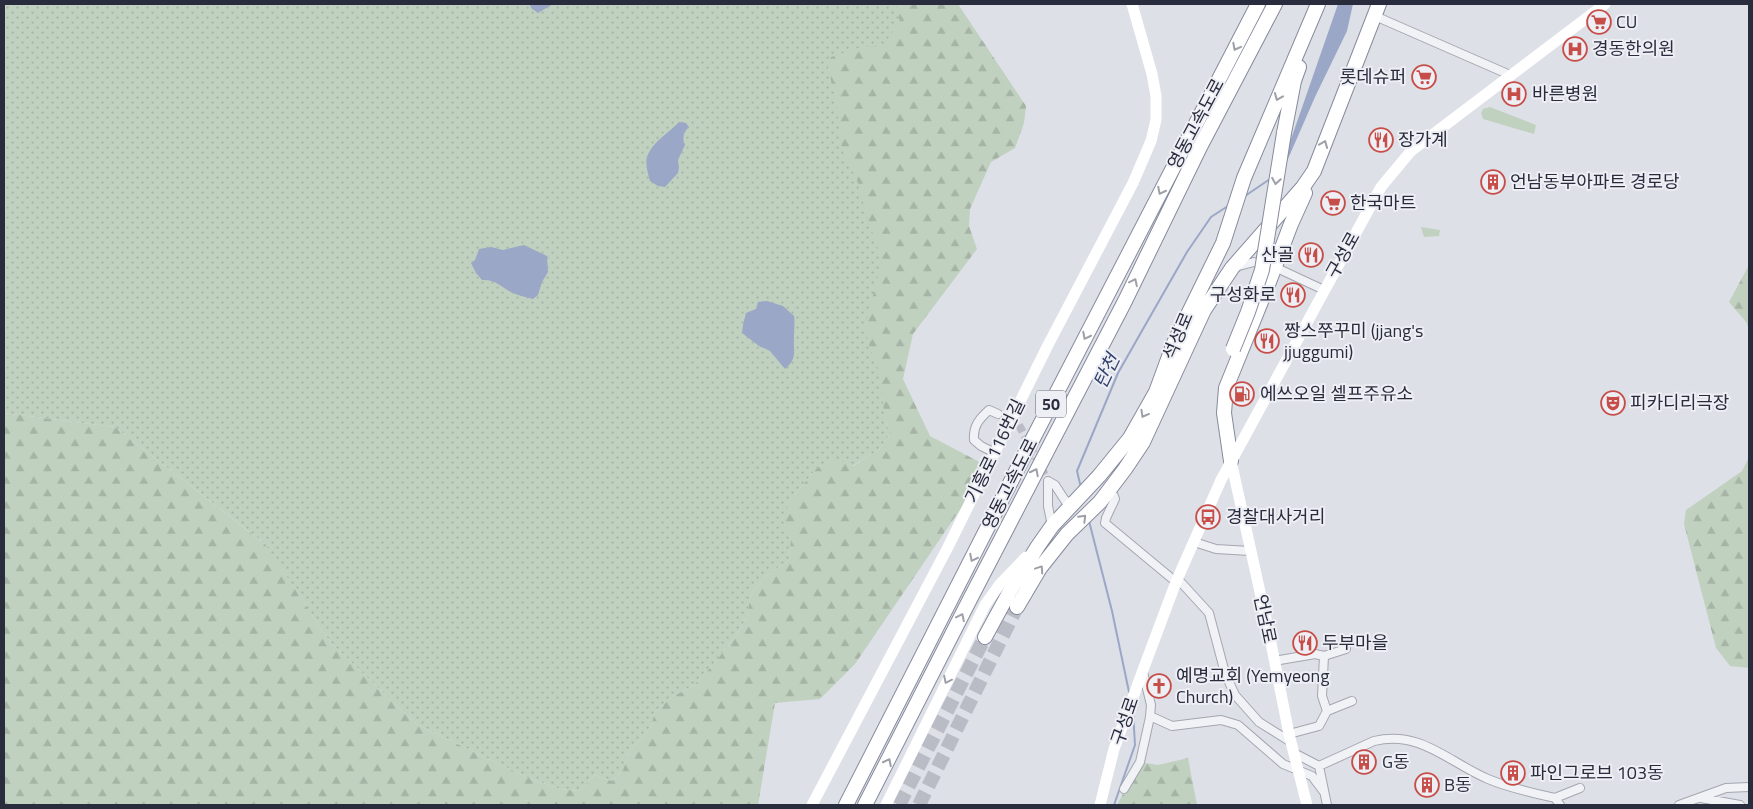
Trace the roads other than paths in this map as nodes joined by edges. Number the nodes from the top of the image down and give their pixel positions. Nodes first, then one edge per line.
1 (1132, 4) edge
2 (1258, 4) edge
3 (1275, 4) edge
4 (1318, 4) edge
5 (1324, 4) edge
6 (1605, 4) edge
7 (1377, 10) edge
8 (1510, 75) junction
9 (1314, 171) junction
10 (1262, 235) junction
11 (1222, 243) junction
12 (1232, 268) junction
13 (1274, 268) junction
14 (1324, 290) junction
15 (998, 414) dead end
16 (995, 453) junction
17 (1231, 461) junction
18 (1108, 491) junction
19 (1072, 501) dead end
20 (1055, 522) junction
21 (1194, 542) junction
22 (1038, 546) junction
23 (1250, 551) junction
24 (1176, 580) junction
25 (1017, 607) tunnel mouth
26 (985, 637) tunnel mouth
27 (1346, 649) dead end
28 (1324, 656) junction
29 (1274, 661) junction
30 (1143, 670) junction
31 (1352, 701) dead end
32 (1327, 711) junction
33 (1150, 716) junction
34 (1291, 743) junction
35 (1319, 766) junction
36 (1298, 769) junction
37 (1749, 787) edge
38 (1580, 788) dead end
39 (1124, 790) dead end
40 (1324, 792) junction
41 (1556, 798) junction
42 (1699, 798) junction
43 (812, 805) edge
44 (846, 805) edge
45 (865, 805) edge
46 (886, 805) edge
47 (1100, 805) edge
48 (1307, 805) edge
49 (1327, 805) edge
50 (1560, 805) edge
51 (1679, 805) edge
52 (1740, 805) edge

1 - 16 main road, 기흥로116번길
2 -> 44 highway, 영동고속도로 / 50
45 -> 3 highway, 영동고속도로 / 50
4 -> 11 highway, 석성로
5 -> 17 highway, bridge
6 - 8 main road, 구성로
7 - 8 street
9 -> 7 highway, 석성로
8 - 14 main road, 구성로
9 - 10 highway, 석성로
9 - 13 highway
10 - 11 highway
10 - 12 highway, 석성로
11 -> 20 highway, 석성로
12 - 13 street
12 - 18 highway, 석성로
13 - 14 street
13 - 17 highway
14 - 17 main road, 구성로
15 - 16 street
16 - 43 main road, 기흥로116번길
17 - 21 main road, 구성로
17 - 23 main road, 언남로
18 - 24 street
25 -> 18 highway, 석성로
19 - 20 street
20 - 22 highway, 석성로
21 - 23 street
21 - 24 main road, 구성로
22 - 26 highway, 석성로
22 -> 46 main road
23 - 29 main road, 언남로
24 - 30 main road, 구성로
24 - 34 street
27 - 28 street
28 - 29 street
28 - 32 street
29 - 34 main road, 언남로
30 - 33 street
30 - 47 main road, 구성로
31 - 32 street
32 - 34 street
33 - 36 street
33 - 39 street
34 - 35 street
34 - 36 main road, 언남로
35 - 40 street
35 - 41 street
36 - 40 street
36 - 48 main road, 언남로
37 - 42 street
38 - 41 street
40 - 49 street
41 - 50 street
42 - 51 street
42 - 52 street

